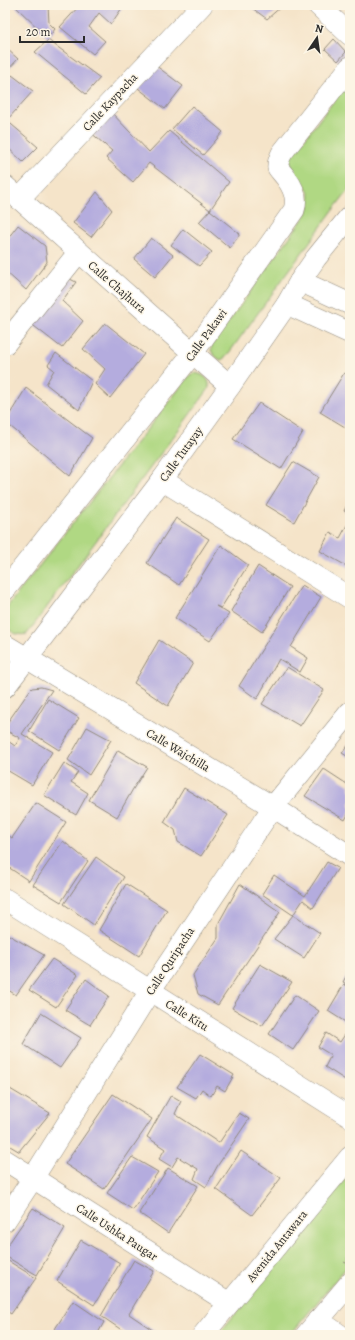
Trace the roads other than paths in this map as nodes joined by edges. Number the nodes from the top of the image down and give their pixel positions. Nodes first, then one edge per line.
1 (202, 5) edge
2 (318, 5) edge
3 (350, 35) edge
4 (350, 68) edge
5 (12, 192) edge
6 (350, 216) edge
7 (78, 253) junction
8 (300, 281) junction
9 (287, 304) junction
10 (350, 304) edge
11 (350, 333) edge
12 (5, 344) edge
13 (193, 353) junction
14 (230, 386) junction
15 (162, 480) junction
16 (5, 590) edge
17 (350, 598) edge
18 (5, 645) edge
19 (26, 659) junction
20 (5, 687) edge
21 (350, 712) edge
22 (273, 806) junction
23 (350, 856) edge
24 (5, 899) edge
25 (150, 991) junction
26 (350, 1117) edge
27 (350, 1157) edge
28 (5, 1160) edge
29 (33, 1178) junction
30 (5, 1221) edge
31 (350, 1283) edge
32 (229, 1303) junction
33 (312, 1328) edge
34 (203, 1335) edge
35 (340, 1335) edge

1 - 5 street, Calle Kaypacha
2 - 3 street
4 - 13 street, Calle Pakawi
5 - 7 street, Calle Chajhura
6 - 8 street, Calle Tutayay
7 - 12 street
7 - 13 street, Calle Chajhura
8 - 9 street, Calle Tutayay
8 - 10 street
9 - 11 street
9 - 14 street, Calle Tutayay
13 - 14 street, Calle Chajhura
13 - 16 street, Calle Pakawi
14 - 15 street, Calle Tutayay
15 - 17 street
15 - 19 street, Calle Tutayay
18 - 19 street, Calle Wajchilla
19 - 20 street, Calle Tutayay
19 - 22 street, Calle Wajchilla
21 - 22 street, Calle Quripacha
22 - 23 street, Calle Wajchilla
22 - 25 street, Calle Quripacha
24 - 25 street, Calle Kitu
25 - 26 street, Calle Kitu
25 - 29 street, Calle Quripacha
27 - 32 street, Avenida Antawara
28 - 29 street, Calle Ushka Paugar
29 - 30 street, Calle Quripacha
29 - 32 street, Calle Ushka Paugar
31 - 33 street
32 - 34 street, Avenida Antawara
33 - 35 street

